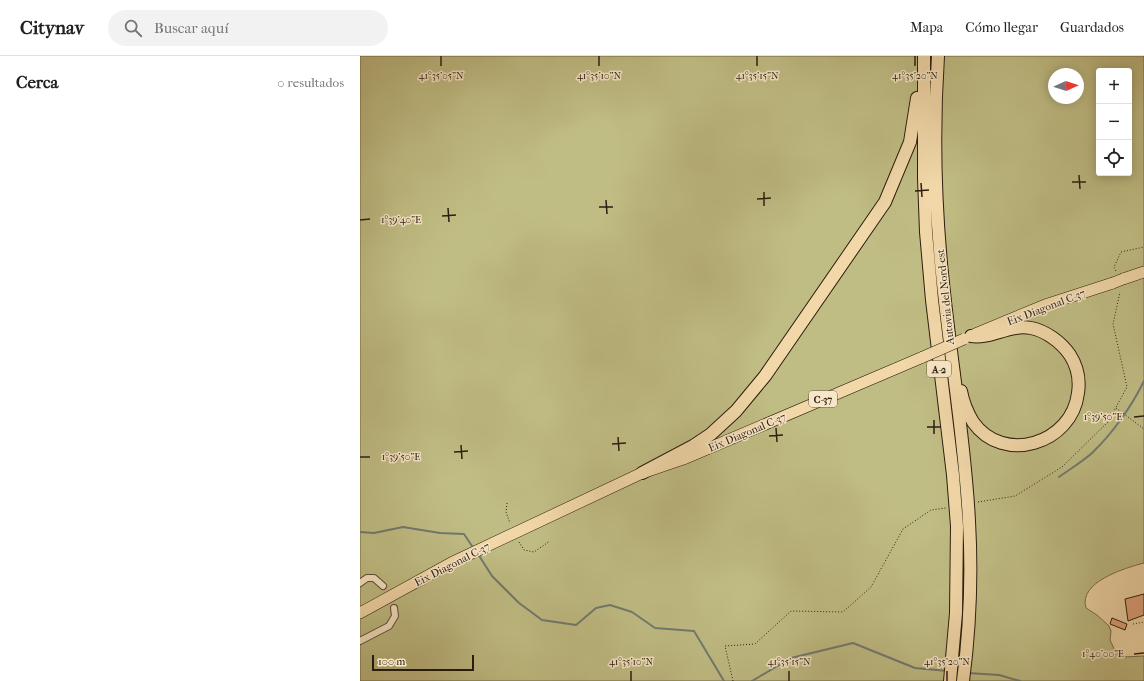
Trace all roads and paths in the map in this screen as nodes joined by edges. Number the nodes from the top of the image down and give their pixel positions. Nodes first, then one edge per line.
1 (938, 56) edge
2 (924, 59) edge
3 (1144, 247) edge
4 (1144, 272) edge
5 (1117, 278) junction
6 (943, 282) junction
7 (1120, 292) dead end
8 (968, 337) junction
9 (1116, 408) junction
10 (1144, 429) edge
11 (642, 473) junction
12 (978, 502) dead end
13 (507, 503) dead end
14 (946, 508) dead end
15 (510, 523) dead end
16 (550, 541) dead end
17 (519, 542) dead end
18 (360, 583) edge
19 (384, 586) tunnel mouth
20 (394, 608) tunnel mouth
21 (360, 613) edge
22 (1144, 622) edge
23 (1133, 624) dead end
24 (360, 641) edge
25 (733, 681) edge
26 (950, 681) edge
27 (963, 681) edge

1 - 6 highway, Autovia del Nord-est / A-2
2 - 11 highway
2 - 26 highway, Autovia del Nord-est / A-2
3 - 5 path
4 - 5 highway, Eix Diagonal C-37 / C-37
5 - 8 highway, Eix Diagonal C-37 / C-37
6 - 8 highway
6 - 27 highway, Autovia del Nord-est / A-2
7 - 9 path
8 - 11 highway, Eix Diagonal C-37 / C-37, bridge
9 - 10 path
9 - 12 path
11 - 21 highway, Eix Diagonal C-37 / C-37
13 - 15 path
14 - 25 path
16 - 17 path
18 - 19 street
20 - 24 street
22 - 23 path

